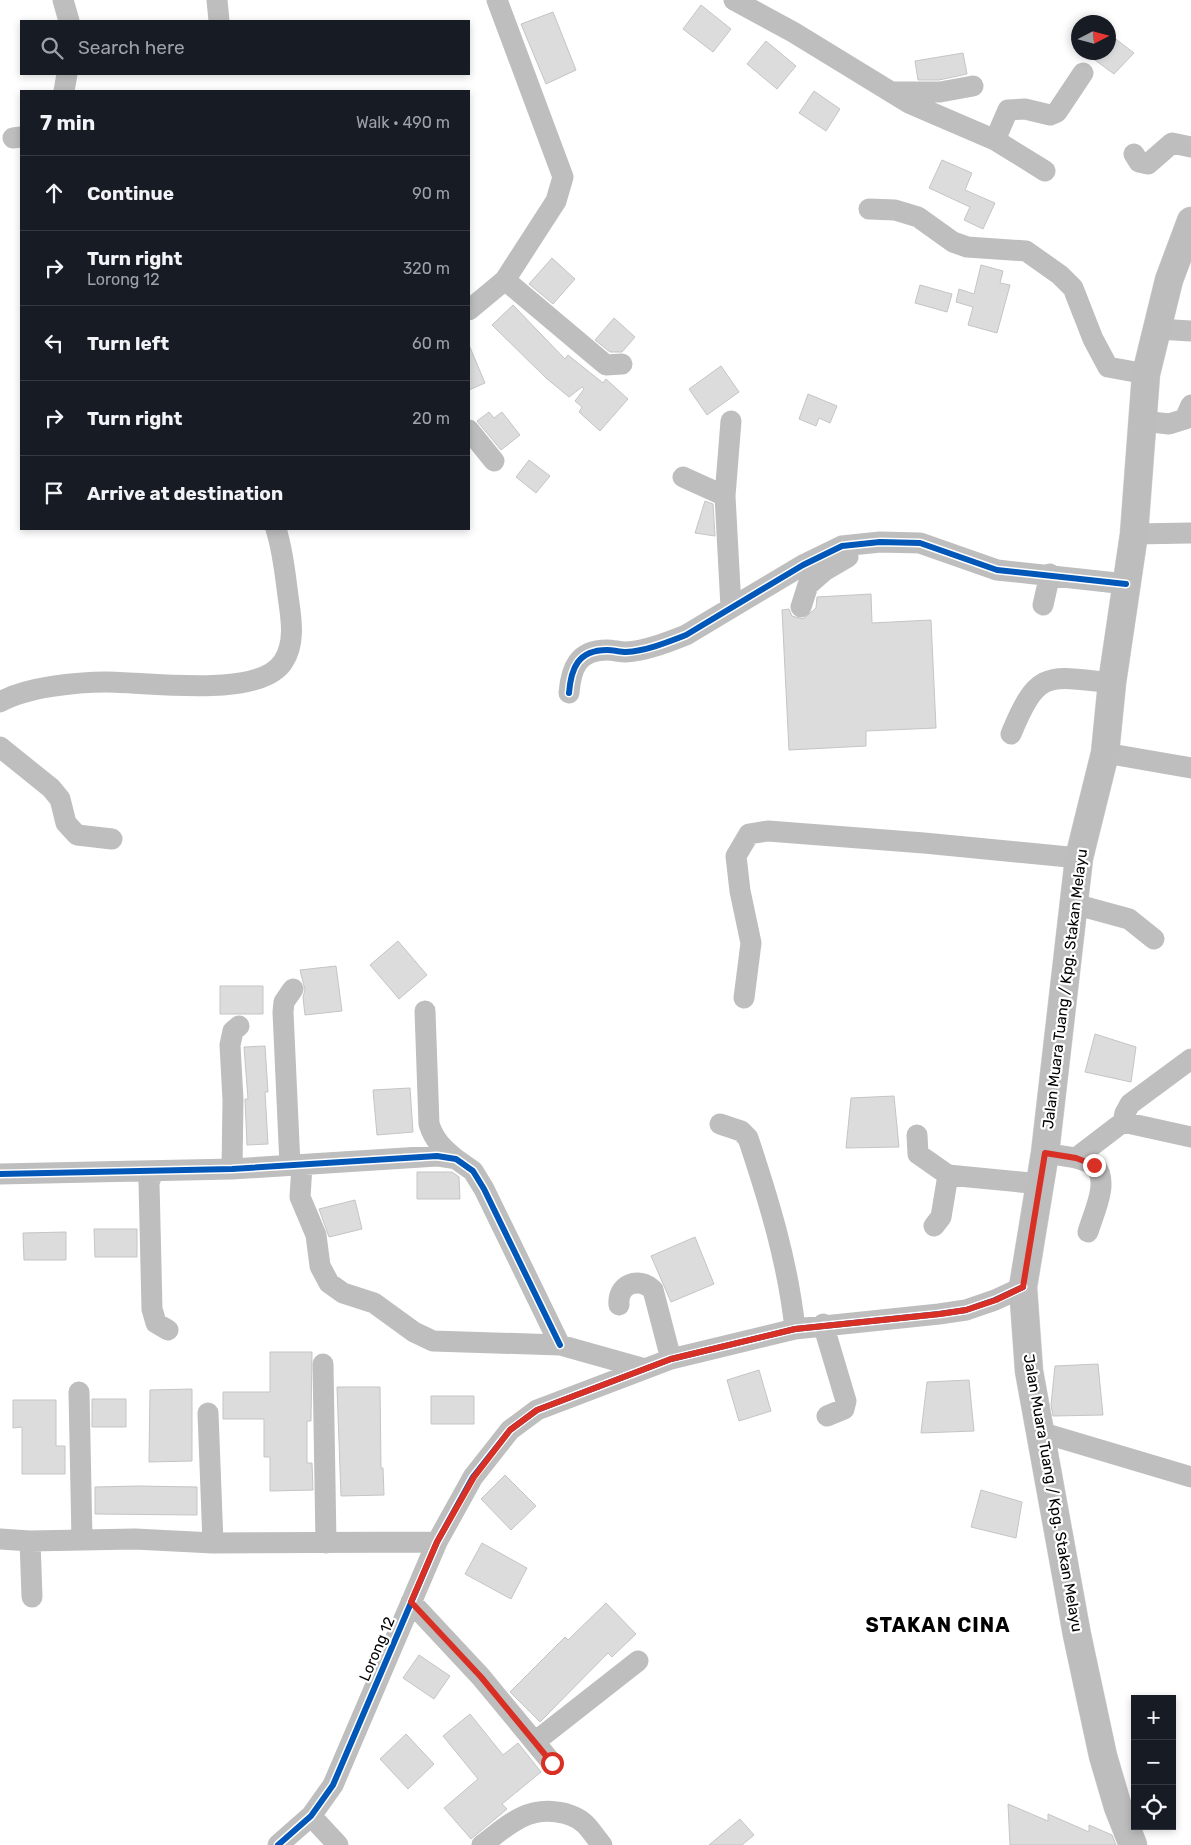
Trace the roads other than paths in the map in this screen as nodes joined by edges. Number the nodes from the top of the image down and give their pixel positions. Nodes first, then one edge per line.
1 (63, 0) edge
2 (217, 0) edge
3 (498, 0) edge
4 (734, 0) edge
5 (69, 20) edge
6 (219, 20) edge
7 (1083, 73) dead end
8 (67, 75) edge
9 (973, 86) dead end
10 (64, 90) edge
11 (894, 92) junction
12 (995, 140) junction
13 (1191, 147) edge
14 (1134, 154) dead end
15 (1045, 171) dead end
16 (869, 209) dead end
17 (1191, 220) edge
18 (505, 280) junction
19 (470, 309) edge
20 (1157, 329) junction
21 (1191, 331) edge
22 (622, 364) dead end
23 (1146, 374) junction
24 (1190, 405) edge
25 (731, 421) dead end
26 (1144, 421) junction
27 (470, 431) edge
28 (494, 461) dead end
29 (683, 477) dead end
30 (725, 496) junction
31 (276, 530) edge
32 (1191, 533) edge
33 (1134, 534) junction
34 (880, 542) junction
35 (1050, 574) junction
36 (1126, 584) junction
37 (1043, 605) dead end
38 (801, 607) dead end
39 (731, 608) junction
40 (1112, 683) junction
41 (569, 694) dead end
42 (0, 702) edge
43 (1011, 734) dead end
44 (0, 747) edge
45 (1105, 753) junction
46 (1191, 768) edge
47 (112, 839) dead end
48 (1079, 858) junction
49 (1074, 904) junction
50 (1154, 939) dead end
51 (293, 990) dead end
52 (744, 998) dead end
53 (425, 1012) dead end
54 (239, 1026) dead end
55 (1191, 1059) edge
56 (1123, 1122) junction
57 (720, 1124) dead end
58 (917, 1135) dead end
59 (1191, 1137) edge
60 (1045, 1153) junction
61 (1076, 1158) junction
62 (456, 1159) junction
63 (296, 1166) junction
64 (232, 1169) junction
65 (154, 1171) junction
66 (0, 1174) edge
67 (948, 1175) junction
68 (1041, 1184) junction
69 (934, 1226) dead end
70 (1088, 1232) dead end
71 (1023, 1287) junction
72 (619, 1304) dead end
73 (823, 1324) junction
74 (795, 1329) junction
75 (168, 1330) dead end
76 (560, 1345) junction
77 (671, 1359) junction
78 (323, 1364) dead end
79 (642, 1368) junction
80 (79, 1392) dead end
81 (208, 1412) dead end
82 (827, 1416) dead end
83 (1040, 1432) junction
84 (1191, 1478) edge
85 (0, 1539) edge
86 (82, 1539) junction
87 (30, 1541) junction
88 (437, 1542) junction
89 (213, 1543) junction
90 (326, 1543) junction
91 (32, 1597) dead end
92 (411, 1602) junction
93 (638, 1661) dead end
94 (536, 1741) junction
95 (552, 1763) dead end
96 (311, 1816) junction
97 (278, 1845) edge
98 (338, 1845) edge
99 (482, 1845) edge
100 (602, 1845) edge
101 (1133, 1845) edge

1 - 5 street
2 - 6 street
3 - 18 street
4 - 11 street
7 - 12 street
8 - 10 street
9 - 11 street
11 - 12 street
12 - 15 street
13 - 14 street
16 - 23 street
17 - 20 main road, Jalan Muara Tuang / Kpg. Stakan Melayu
18 - 19 street
18 - 22 street
20 - 21 street
20 - 23 main road, Jalan Muara Tuang / Kpg. Stakan Melayu
23 - 26 main road, Jalan Muara Tuang / Kpg. Stakan Melayu
24 - 26 street
25 - 30 street
26 - 33 main road, Jalan Muara Tuang / Kpg. Stakan Melayu
27 - 28 street
29 - 30 street
30 - 39 street
31 - 42 street
32 - 33 street
33 - 36 main road, Jalan Muara Tuang / Kpg. Stakan Melayu
34 - 35 street
34 - 38 street
34 - 39 street
35 - 36 street
35 - 37 street
36 - 40 main road, Jalan Muara Tuang / Kpg. Stakan Melayu
39 - 41 street
40 - 43 street
40 - 45 main road, Jalan Muara Tuang / Kpg. Stakan Melayu
44 - 47 street
45 - 46 street
45 - 48 main road, Jalan Muara Tuang / Kpg. Stakan Melayu
48 - 49 main road, Jalan Muara Tuang / Kpg. Stakan Melayu
48 - 52 street
49 - 50 street
49 - 60 main road, Jalan Muara Tuang / Kpg. Stakan Melayu
51 - 63 street
53 - 62 street
54 - 64 street
55 - 56 street
56 - 59 street
56 - 61 street
57 - 74 street
58 - 67 street
60 - 61 street
60 - 68 main road, Jalan Muara Tuang / Kpg. Stakan Melayu
61 - 70 street
62 - 63 street
62 - 76 street
63 - 64 street
63 - 76 street
64 - 65 street
65 - 66 street
65 - 75 street
67 - 68 street
67 - 69 street
68 - 71 main road, Jalan Muara Tuang / Kpg. Stakan Melayu
71 - 73 street, Lorong 12
71 - 83 main road, Jalan Muara Tuang / Kpg. Stakan Melayu
72 - 77 street
73 - 74 street, Lorong 12
73 - 82 street
74 - 77 street, Lorong 12
76 - 79 street
77 - 79 street, Lorong 12
78 - 90 street
79 - 88 street, Lorong 12
80 - 86 street
81 - 89 street
83 - 84 street
83 - 101 main road, Jalan Muara Tuang / Kpg. Stakan Melayu
85 - 87 street
86 - 87 street
86 - 89 street
87 - 91 street
88 - 90 street
88 - 92 street, Lorong 12
89 - 90 street
92 - 94 street
92 - 96 street, Lorong 12
93 - 94 street
94 - 95 street
96 - 97 street, Lorong 12
96 - 98 street
99 - 100 street

